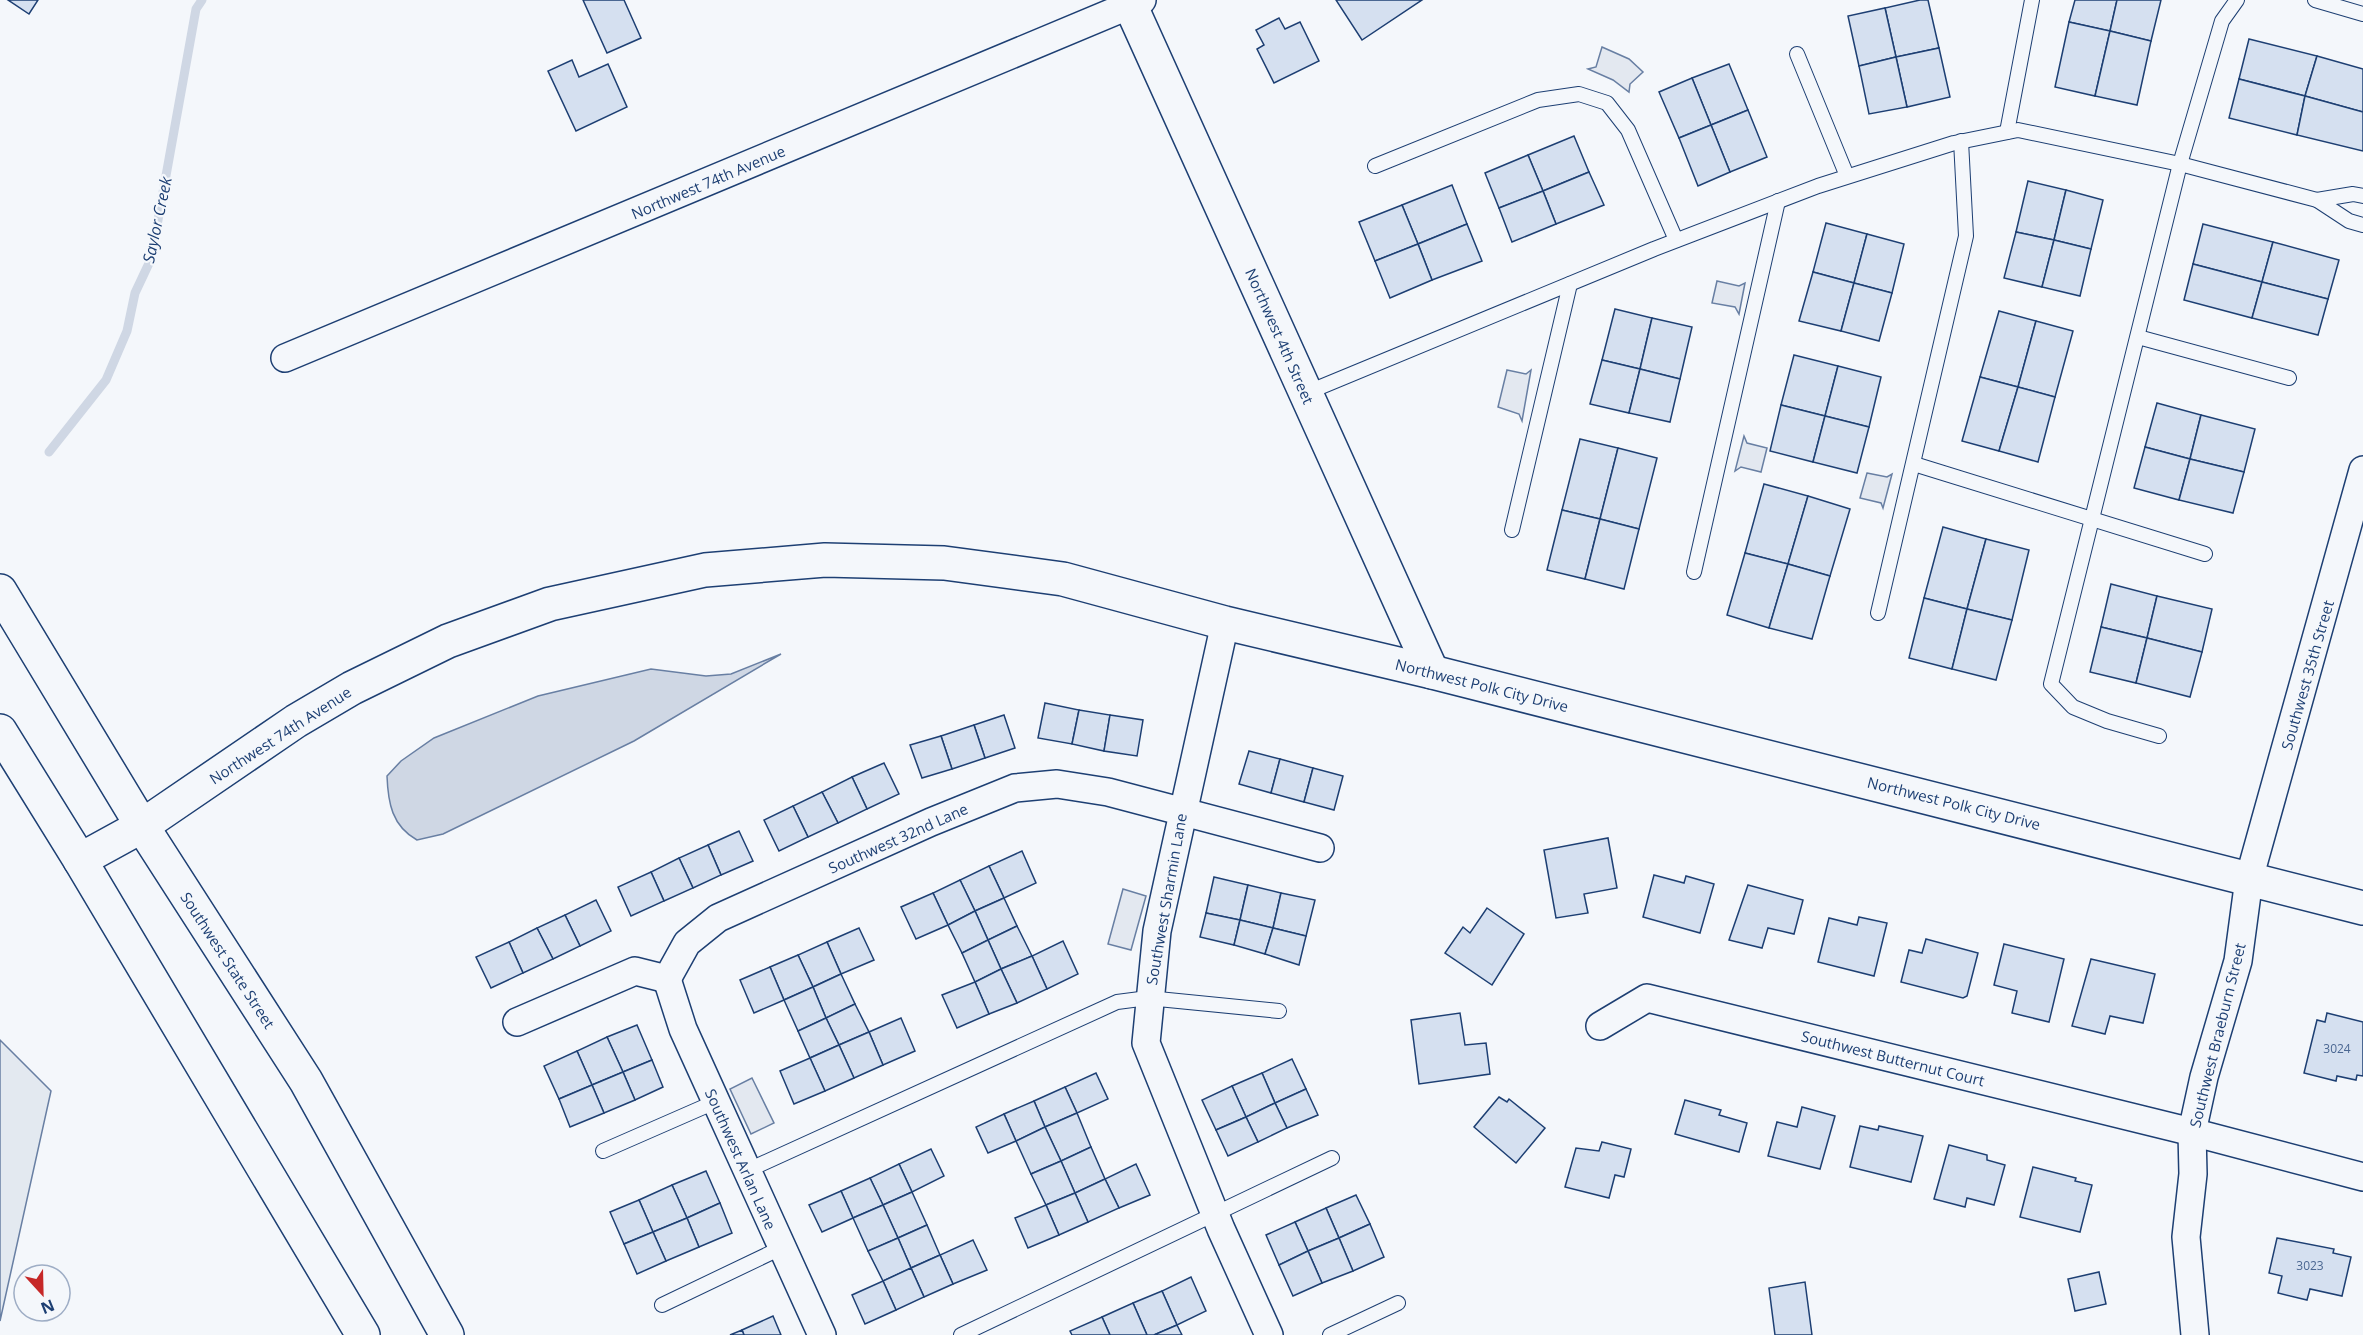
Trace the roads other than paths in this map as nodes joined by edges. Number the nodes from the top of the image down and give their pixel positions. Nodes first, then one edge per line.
1 (2031, 0) edge
2 (2237, 0) edge
3 (2315, 0) edge
4 (1133, 2) edge
5 (2363, 14) edge
6 (1797, 54) dead end
7 (2007, 132) junction
8 (1962, 141) junction
9 (2180, 164) junction
10 (1375, 166) dead end
11 (1846, 176) junction
12 (2363, 196) edge
13 (2317, 200) junction
14 (1778, 201) junction
15 (2363, 225) edge
16 (1676, 240) junction
17 (1570, 284) junction
18 (2138, 337) junction
19 (285, 358) dead end
20 (2289, 378) dead end
21 (1306, 393) junction
22 (1914, 464) junction
23 (2363, 470) edge
24 (2360, 502) edge
25 (2093, 518) junction
26 (1512, 530) dead end
27 (2205, 554) dead end
28 (1694, 572) dead end
29 (0, 591) edge
30 (591, 595) joint
31 (1878, 613) dead end
32 (1225, 623) junction
33 (1432, 672) junction
34 (0, 731) edge
35 (2159, 736) dead end
36 (1182, 811) junction
37 (142, 826) junction
38 (1320, 848) dead end
39 (80, 860) junction
40 (2249, 879) junction
41 (2363, 908) edge
42 (667, 979) junction
43 (1148, 998) junction
44 (1279, 1011) dead end
45 (517, 1022) dead end
46 (1600, 1026) dead end
47 (715, 1102) junction
48 (2192, 1132) junction
49 (603, 1151) dead end
50 (1332, 1158) dead end
51 (746, 1171) junction
52 (2363, 1177) edge
53 (1214, 1213) junction
54 (782, 1248) junction
55 (1398, 1304) dead end
56 (662, 1305) dead end
57 (363, 1335) edge
58 (447, 1335) edge
59 (822, 1335) edge
60 (961, 1335) edge
61 (1269, 1335) edge
62 (1330, 1335) edge
63 (2195, 1335) edge

1 - 7 lane
2 - 9 lane
3 - 5 lane
4 - 19 street, Northwest 74th Avenue
4 - 21 street, Northwest 4th Street
6 - 11 lane
7 - 8 lane
7 - 9 lane
8 - 11 lane
8 - 22 lane
9 - 13 lane
9 - 18 lane
10 - 16 lane
11 - 14 lane
12 - 13 lane
13 - 15 lane
14 - 16 lane
14 - 28 lane
16 - 17 lane
17 - 21 lane
17 - 26 lane
18 - 20 lane
18 - 25 lane
21 - 33 street, Northwest 4th Street
22 - 25 lane
22 - 31 lane
23 - 24 street, Southwest 35th Street
24 - 40 street, Southwest 35th Street
25 - 27 lane
25 - 35 lane
29 - 37 street, Southwest State Street
30 - 32 street, Northwest Polk City Drive
30 - 37 street, Northwest 74th Avenue
32 - 33 street, Northwest Polk City Drive
32 - 36 street, Southwest Sharmin Lane
33 - 40 street, Northwest Polk City Drive
34 - 39 street
36 - 38 street, Southwest 32nd Lane
36 - 42 street, Southwest 32nd Lane
36 - 43 street, Southwest Sharmin Lane
37 - 39 street, Northwest 74th Avenue
37 - 58 street, Southwest State Street
39 - 57 street
40 - 41 street, Northwest Polk City Drive
40 - 48 street, Southwest Braeburn Street
42 - 45 street
42 - 47 street, Southwest Arlan Lane
43 - 44 lane
43 - 51 lane
43 - 53 street, Southwest Sharmin Lane
46 - 48 street, Southwest Butternut Court
47 - 49 lane
47 - 51 street, Southwest Arlan Lane
48 - 52 street, Southwest Butternut Court
48 - 63 street, Southwest Braeburn Street
50 - 53 lane
51 - 54 street, Southwest Arlan Lane
53 - 60 lane
53 - 61 street, Southwest Sharmin Lane
54 - 56 lane
54 - 59 street, Southwest Arlan Lane
55 - 62 lane

